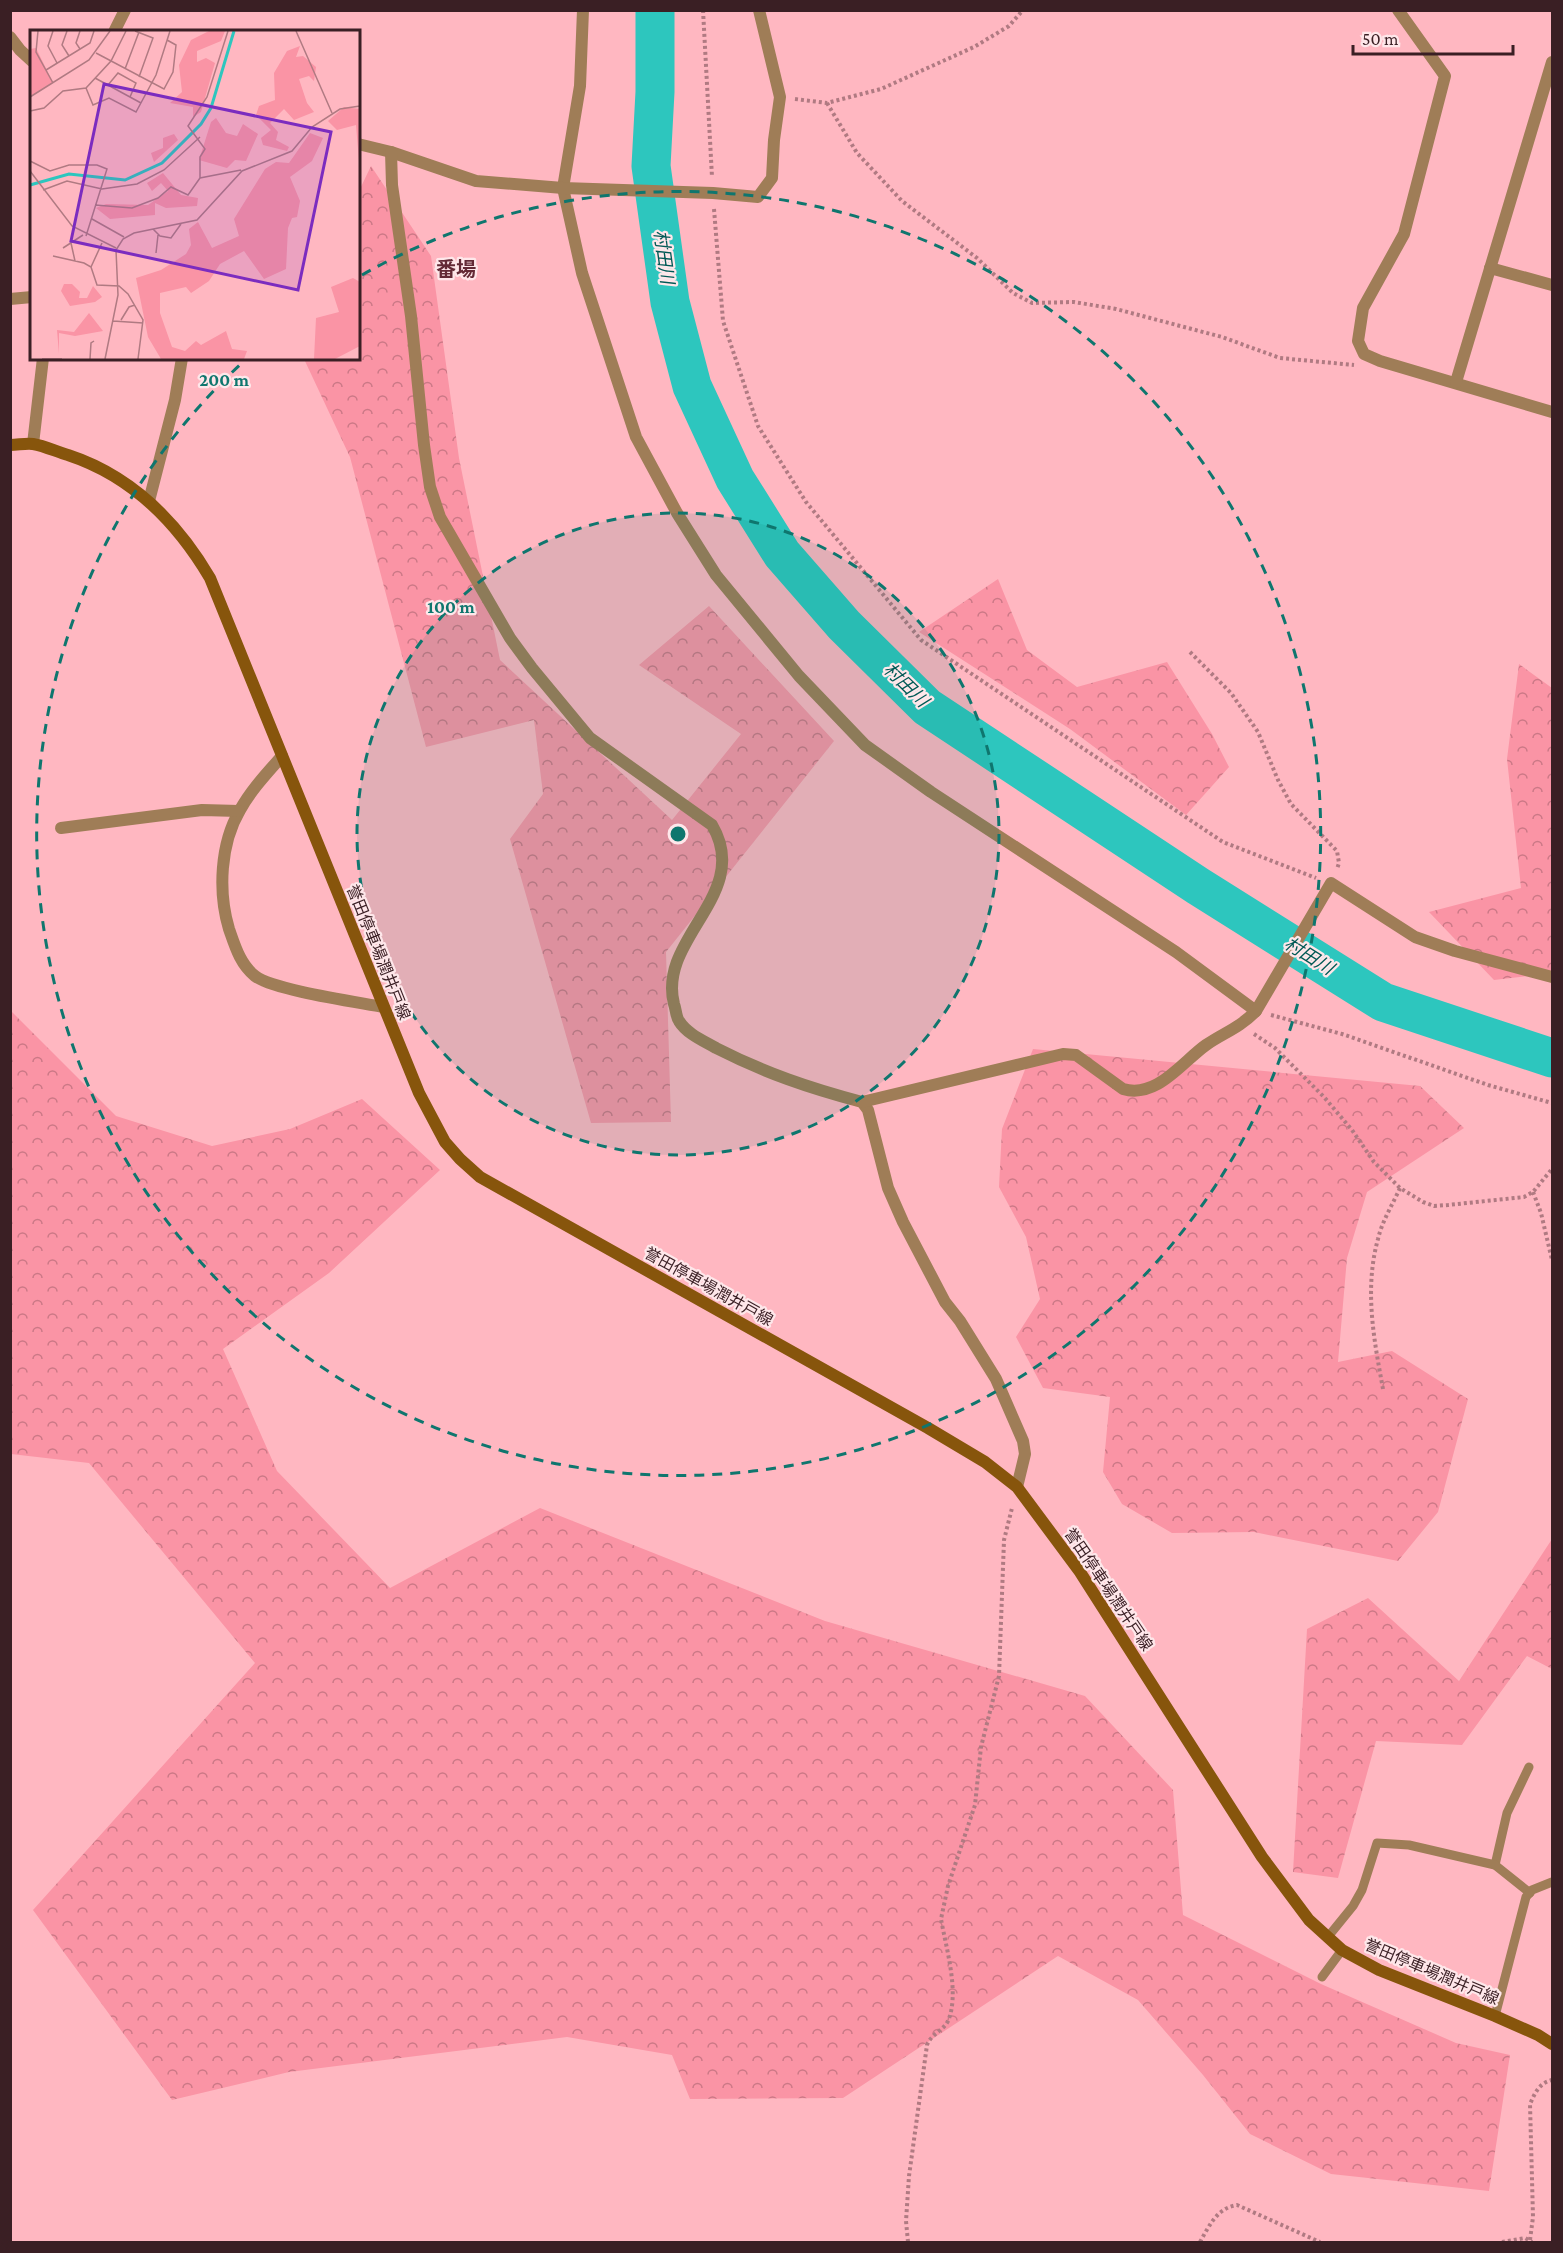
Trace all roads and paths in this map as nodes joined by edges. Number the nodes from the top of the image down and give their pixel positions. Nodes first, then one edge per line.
1 (125, 10) edge
2 (583, 10) edge
3 (703, 10) edge
4 (759, 10) edge
5 (1023, 10) edge
6 (1398, 10) edge
7 (115, 30) edge
8 (10, 37) edge
9 (30, 59) edge
10 (1552, 62) edge
11 (780, 97) junction
12 (827, 103) junction
13 (360, 144) edge
14 (391, 152) junction
15 (563, 188) junction
16 (713, 193) junction
17 (1490, 268) junction
18 (1552, 285) edge
19 (30, 297) edge
20 (10, 300) edge
21 (43, 360) edge
22 (182, 360) edge
23 (1380, 361) junction
24 (1456, 382) junction
25 (1552, 412) edge
26 (33, 444) junction
27 (10, 445) edge
28 (149, 501) junction
29 (1190, 652) dead end
30 (282, 756) junction
31 (239, 811) junction
32 (61, 828) dead end
33 (1331, 883) junction
34 (1552, 977) edge
35 (383, 1007) junction
36 (1256, 1011) junction
37 (1241, 1026) junction
38 (862, 1102) junction
39 (1552, 1103) edge
40 (1552, 1169) edge
41 (1400, 1188) junction
42 (1533, 1192) junction
43 (1552, 1260) edge
44 (1383, 1389) dead end
45 (1017, 1487) junction
46 (1529, 1767) dead end
47 (1496, 1865) junction
48 (1552, 1882) edge
49 (1530, 1893) junction
50 (1327, 1938) junction
51 (1342, 1950) junction
52 (1322, 1977) dead end
53 (1495, 2016) junction
54 (1552, 2044) edge
55 (1552, 2080) edge
56 (1531, 2241) edge
57 (908, 2242) edge
58 (1200, 2242) edge
59 (1320, 2242) edge
60 (1502, 2242) edge

1 - 7 street
2 - 15 street
3 - 16 path
4 - 11 street
5 - 12 path
6 - 23 street
8 - 9 street
10 - 17 street
11 - 12 path
11 - 16 street
12 - 23 path
13 - 14 street
14 - 15 street
14 - 38 street
15 - 16 street
15 - 36 street
16 - 33 path
17 - 18 street
17 - 24 street
19 - 20 street
21 - 26 street
22 - 28 street
23 - 24 street
24 - 25 street
26 - 27 main road, 誉田停車場潤井戸線
26 - 28 main road, 誉田停車場潤井戸線
28 - 30 main road, 誉田停車場潤井戸線
29 - 33 path
30 - 31 street
30 - 35 main road, 誉田停車場潤井戸線
31 - 32 street
31 - 35 street
33 - 34 street
33 - 36 street
35 - 45 main road, 誉田停車場潤井戸線
36 - 37 street
36 - 39 path
37 - 38 street
37 - 41 path
38 - 45 street
40 - 42 path
41 - 42 path
41 - 44 path
42 - 43 path
45 - 50 main road, 誉田停車場潤井戸線
45 - 57 path
46 - 47 lane
47 - 49 lane
47 - 50 lane
48 - 49 lane
49 - 53 lane
50 - 51 main road, 誉田停車場潤井戸線
51 - 52 lane
51 - 53 main road, 誉田停車場潤井戸線
53 - 54 main road, 誉田停車場潤井戸線
55 - 56 path
56 - 60 path
58 - 59 path

